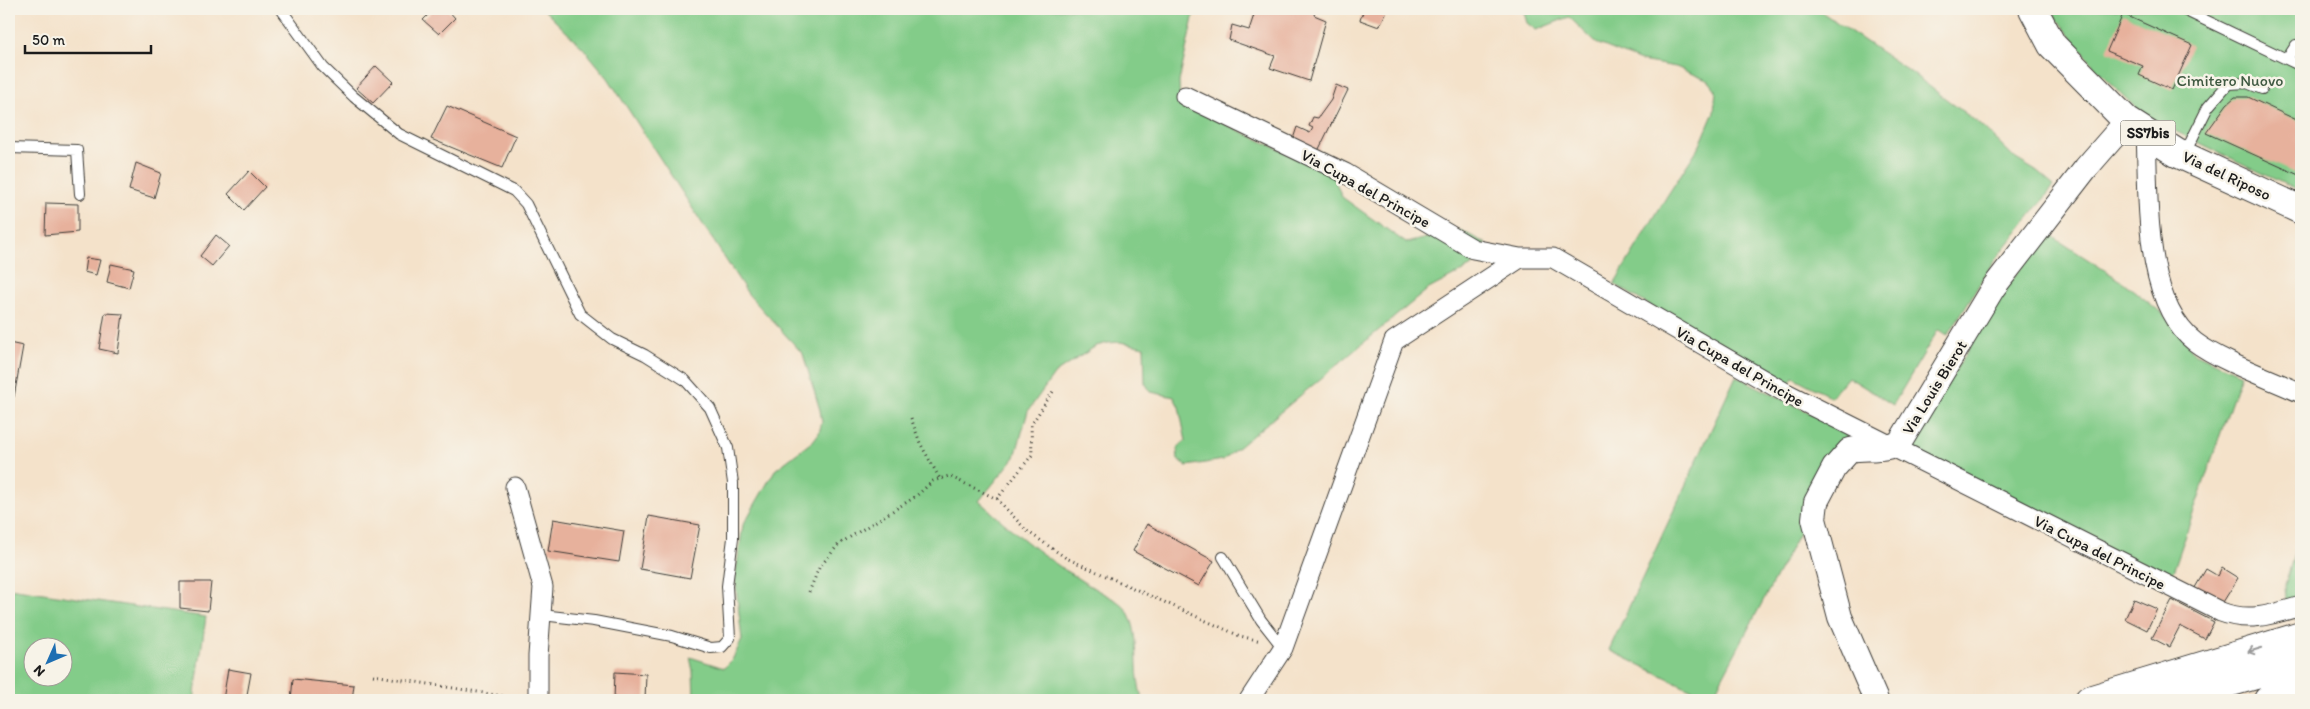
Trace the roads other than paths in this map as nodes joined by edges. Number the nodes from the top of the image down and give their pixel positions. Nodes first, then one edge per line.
1 (281, 9) edge
2 (2033, 9) edge
3 (2182, 9) edge
4 (2301, 46) edge
5 (2286, 59) junction
6 (2301, 66) edge
7 (2262, 89) dead end
8 (1185, 96) dead end
9 (2137, 127) junction
10 (9, 148) edge
11 (2184, 156) junction
12 (80, 194) dead end
13 (2301, 210) edge
14 (1520, 258) junction
15 (2301, 393) edge
16 (1892, 448) junction
17 (514, 486) dead end
18 (1223, 558) dead end
19 (2301, 606) edge
20 (542, 615) junction
21 (2301, 636) edge
22 (1283, 648) junction
23 (2301, 662) edge
24 (2301, 691) edge
25 (538, 700) edge
26 (1249, 700) edge
27 (1876, 700) edge
28 (2089, 700) edge
29 (2169, 700) edge
30 (2268, 700) edge

1 - 20 lane
2 - 9 main road, Via del Riposo / SS7bis
3 - 5 lane
4 - 5 lane
5 - 6 lane
7 - 11 lane
8 - 14 street, Via Cupa del Principe
9 - 11 main road, Via del Riposo / SS7bis
9 - 15 street
9 - 16 street, Via Louis Bierot
10 - 12 lane
11 - 13 main road, Via del Riposo / SS7bis
14 - 16 street, Via Cupa del Principe
14 - 22 street
16 - 19 street, Via Cupa del Principe
16 - 27 street, Via Louis Bierot
17 - 20 street
18 - 22 lane
20 - 25 street
21 -> 28 main road
22 - 26 street
23 - 29 main road
24 - 30 main road

